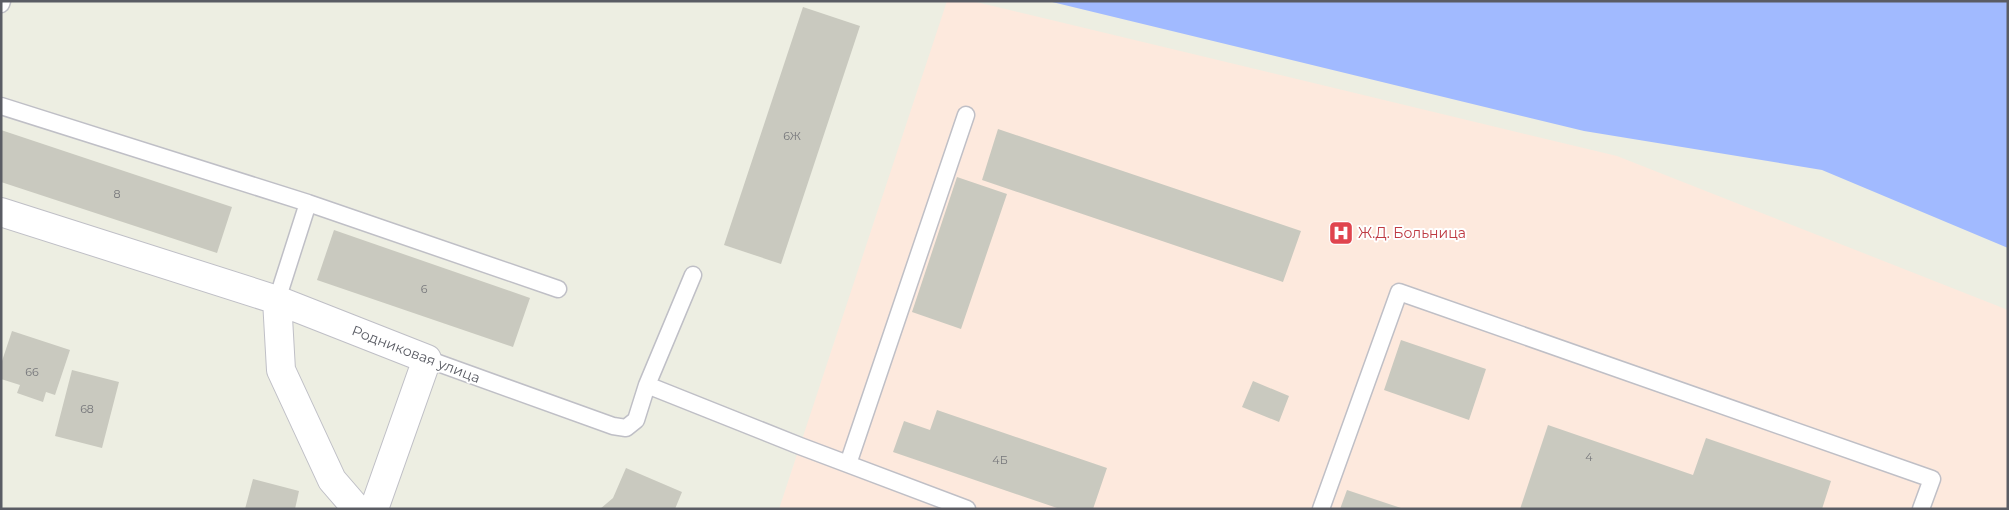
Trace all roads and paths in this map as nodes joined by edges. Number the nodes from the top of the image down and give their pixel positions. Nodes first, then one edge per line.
1 (1, 106) edge
2 (966, 114) dead end
3 (308, 203) junction
4 (1, 212) edge
5 (693, 275) dead end
6 (558, 289) dead end
7 (277, 300) junction
8 (427, 359) junction
9 (647, 385) junction
10 (848, 464) junction
11 (357, 509) edge
12 (374, 509) edge
13 (966, 509) edge
14 (1321, 509) edge
15 (1922, 509) edge

1 - 3 lane
2 - 10 lane
3 - 6 lane
3 - 7 lane
4 - 7 street, Родниковая улица
5 - 9 lane
7 - 8 street, Родниковая улица
7 - 11 street
8 - 9 lane, Родниковая улица
8 - 12 street
9 - 10 lane
10 - 13 lane
14 - 15 lane

